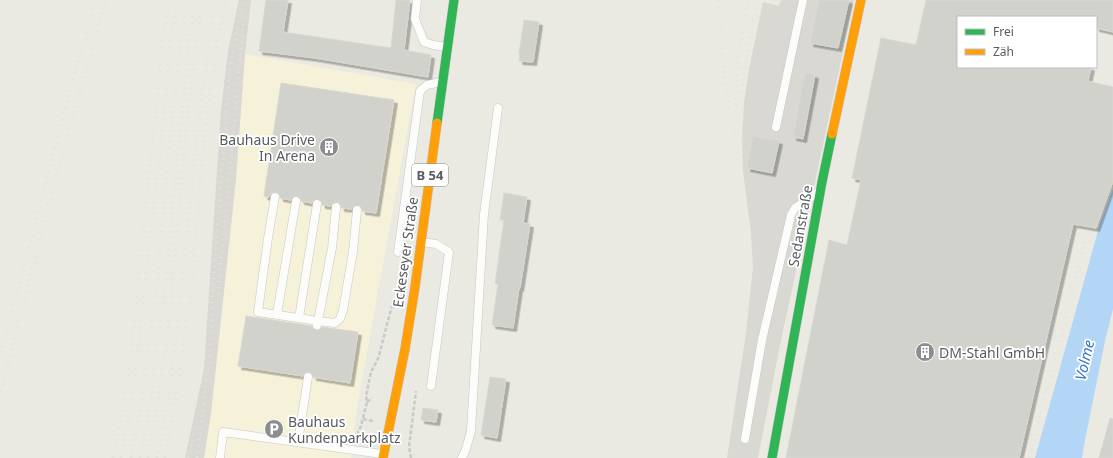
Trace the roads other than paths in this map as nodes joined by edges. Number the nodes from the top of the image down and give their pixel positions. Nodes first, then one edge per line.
1 (417, 0) edge
2 (454, 0) edge
3 (803, 0) edge
4 (861, 0) edge
5 (447, 47) junction
6 (443, 81) junction
7 (498, 108) dead end
8 (776, 127) dead end
9 (821, 191) junction
10 (275, 198) dead end
11 (296, 201) dead end
12 (317, 204) dead end
13 (336, 207) dead end
14 (357, 210) dead end
15 (408, 224) junction
16 (422, 232) junction
17 (421, 242) junction
18 (398, 252) dead end
19 (277, 314) junction
20 (299, 318) junction
21 (317, 324) junction
22 (308, 377) dead end
23 (431, 386) dead end
24 (745, 439) dead end
25 (298, 442) junction
26 (383, 456) edge
27 (220, 458) edge
28 (462, 458) edge
29 (772, 458) edge

1 - 5 lane
2 - 5 main road, Eckeseyer Straße / B 54
3 - 8 lane
4 - 9 main road, Sedanstraße
5 - 6 main road, Eckeseyer Straße / B 54
6 - 15 lane
6 - 16 main road, Eckeseyer Straße / B 54
7 - 28 lane
9 - 24 lane
9 - 29 main road, Sedanstraße
10 - 19 lane
11 - 19 lane
12 - 20 lane
13 - 21 lane
14 - 21 lane
15 - 16 lane
15 - 18 lane
16 - 17 main road, Eckeseyer Straße / B 54
17 - 23 lane
17 - 26 main road, Eckeseyer Straße / B 54
19 - 20 lane
20 - 21 lane
22 - 25 lane
25 - 26 lane
25 - 27 lane

